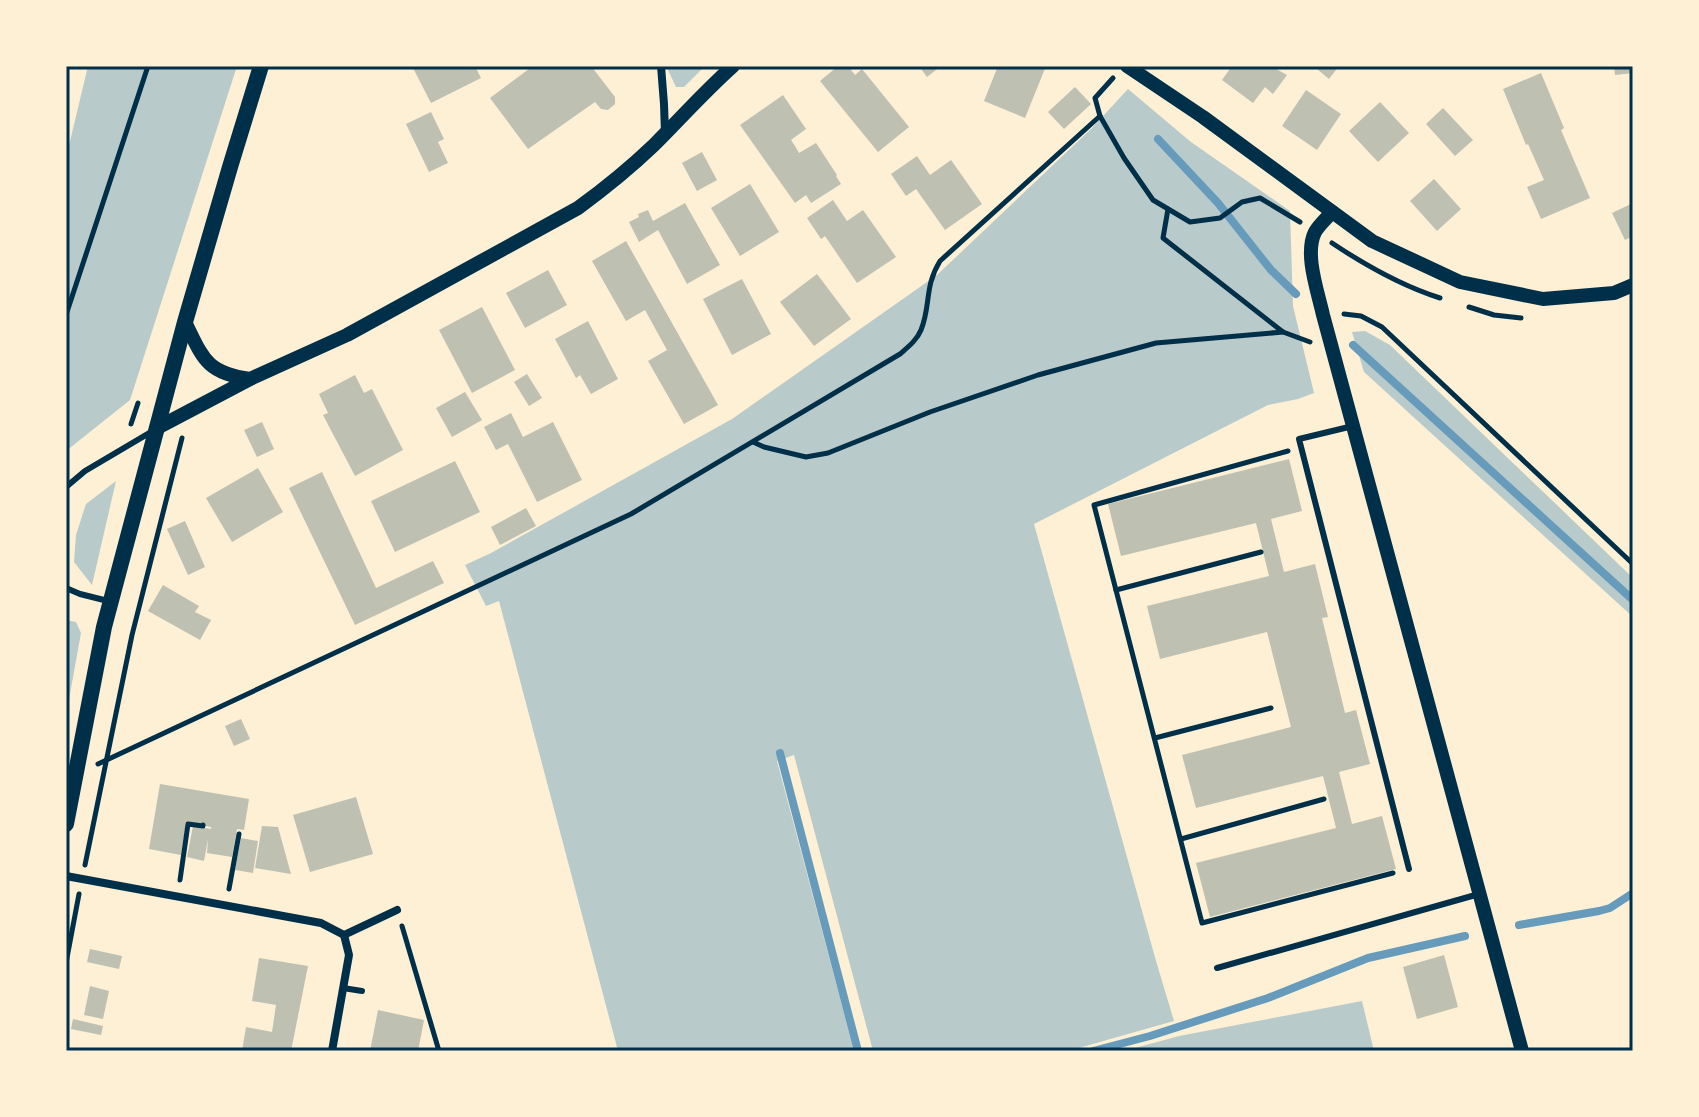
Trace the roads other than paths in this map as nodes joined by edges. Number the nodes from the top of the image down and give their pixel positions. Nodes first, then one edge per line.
1 (261, 66) edge
2 (661, 66) edge
3 (733, 66) edge
4 (1127, 66) edge
5 (665, 133) junction
6 (1332, 212) junction
7 (1633, 285) edge
8 (185, 322) junction
9 (250, 379) junction
10 (1353, 426) junction
11 (157, 428) junction
12 (66, 487) edge
13 (66, 588) edge
14 (111, 602) junction
15 (68, 803) edge
16 (66, 824) edge
17 (1409, 869) road end
18 (66, 876) edge
19 (1480, 894) junction
20 (397, 910) road end
21 (344, 935) junction
22 (1217, 968) dead end
23 (343, 988) junction
24 (362, 991) dead end
25 (332, 1051) edge
26 (1522, 1051) edge

1 - 8 main road
2 - 5 street
3 - 5 street
4 - 6 street
5 - 9 street
6 - 7 street
6 - 10 street
8 - 9 street
8 - 11 main road
9 - 11 street
10 - 17 lane
10 - 19 street
11 - 12 lane
11 - 14 main road
13 - 14 lane
14 - 15 main road
15 - 16 main road
18 - 21 street
19 - 22 lane
19 - 26 street
20 - 21 street
21 - 23 street
23 - 24 lane
23 - 25 street

